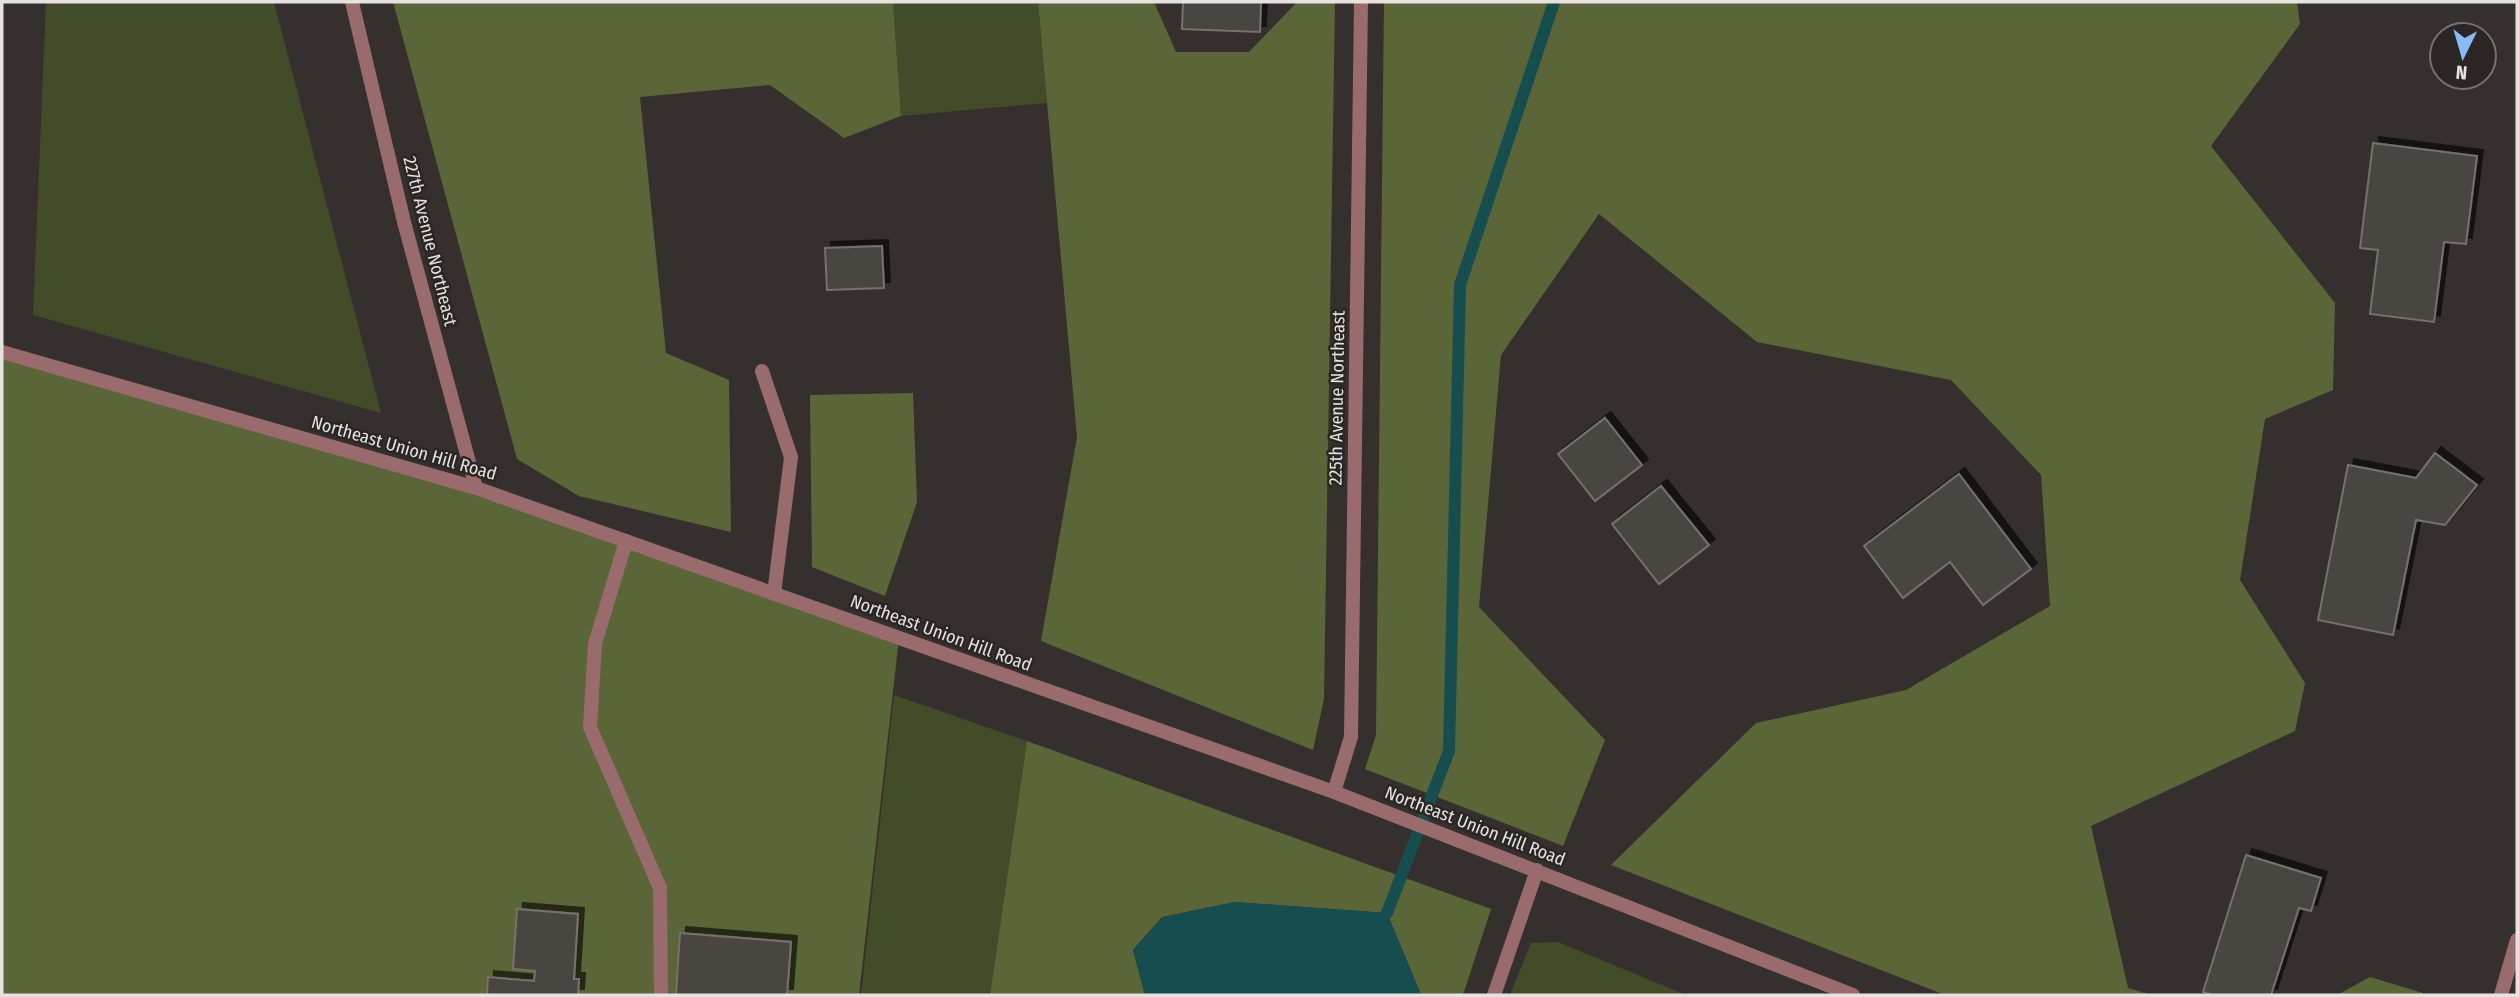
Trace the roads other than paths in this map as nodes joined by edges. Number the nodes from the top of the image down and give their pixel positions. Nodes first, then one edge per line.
1 (352, 2) edge
2 (1361, 2) edge
3 (2, 352) edge
4 (762, 371) dead end
5 (476, 488) junction
6 (626, 541) junction
7 (774, 594) junction
8 (1334, 792) junction
9 (1537, 870) junction
10 (2517, 940) edge
11 (661, 995) edge
12 (1494, 995) edge
13 (1853, 995) edge
14 (2501, 995) edge

1 - 5 street, 227th Avenue Northeast
2 - 8 street, 225th Avenue Northeast
3 - 5 street, Northeast Union Hill Road
4 - 7 street
5 - 6 street, Northeast Union Hill Road
6 - 7 street, Northeast Union Hill Road
6 - 11 street
7 - 8 street, Northeast Union Hill Road
8 - 9 street, Northeast Union Hill Road
9 - 12 street
9 - 13 street, Northeast Union Hill Road
10 - 14 street

